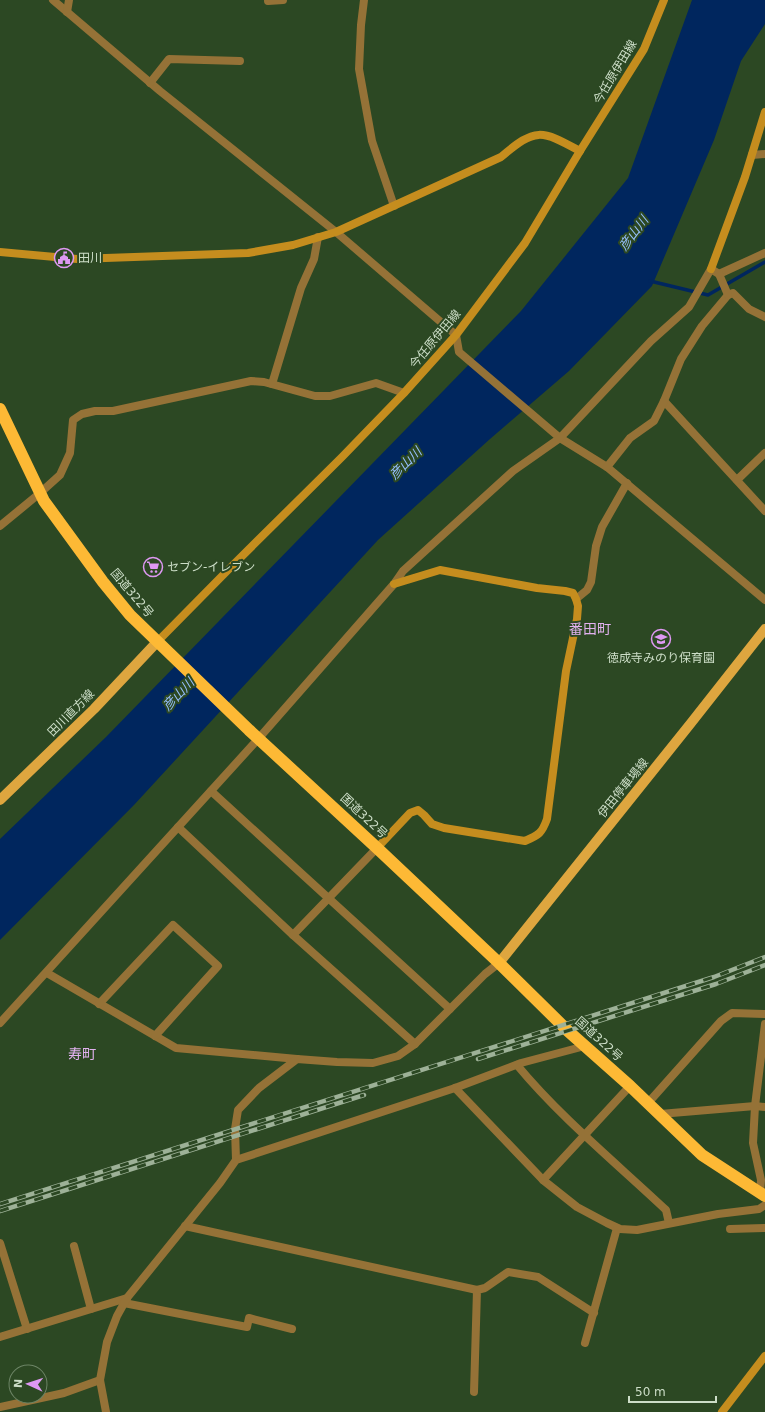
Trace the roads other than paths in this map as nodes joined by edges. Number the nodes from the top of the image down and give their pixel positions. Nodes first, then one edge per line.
1 (53, 0) edge
2 (69, 0) edge
3 (283, 0) edge
4 (364, 0) edge
5 (664, 0) edge
6 (268, 1) edge
7 (67, 12) junction
8 (240, 61) dead end
9 (150, 83) junction
10 (765, 112) edge
11 (580, 151) junction
12 (765, 154) edge
13 (752, 155) junction
14 (394, 206) junction
15 (336, 232) junction
16 (318, 237) junction
17 (0, 252) edge
18 (765, 253) edge
19 (711, 269) junction
20 (720, 277) junction
21 (727, 294) junction
22 (765, 317) edge
23 (456, 335) junction
24 (272, 384) junction
25 (404, 393) junction
26 (664, 400) junction
27 (0, 409) edge
28 (557, 435) junction
29 (765, 453) edge
30 (607, 467) junction
31 (737, 480) junction
32 (627, 484) junction
33 (40, 493) junction
34 (765, 511) edge
35 (0, 526) edge
36 (394, 584) junction
37 (576, 599) junction
38 (765, 600) edge
39 (765, 629) edge
40 (157, 642) junction
41 (259, 738) junction
42 (211, 791) junction
43 (0, 800) edge
44 (178, 827) junction
45 (377, 848) junction
46 (328, 898) junction
47 (293, 935) junction
48 (499, 963) junction
49 (47, 973) junction
50 (99, 1004) junction
51 (450, 1010) junction
52 (765, 1014) edge
53 (0, 1023) edge
54 (765, 1024) edge
55 (155, 1036) junction
56 (415, 1044) junction
57 (585, 1046) junction
58 (297, 1059) junction
59 (517, 1065) junction
60 (630, 1086) junction
61 (455, 1088) junction
62 (648, 1102) junction
63 (755, 1106) junction
64 (765, 1107) edge
65 (660, 1114) junction
66 (585, 1135) junction
67 (236, 1160) junction
68 (543, 1180) junction
69 (763, 1195) edge
70 (765, 1205) edge
71 (669, 1223) junction
72 (186, 1226) junction
73 (617, 1228) junction
74 (765, 1228) edge
75 (730, 1229) dead end
76 (0, 1244) edge
77 (74, 1246) dead end
78 (476, 1290) junction
79 (126, 1301) junction
80 (91, 1309) junction
81 (594, 1313) junction
82 (27, 1329) junction
83 (292, 1329) dead end
84 (0, 1337) edge
85 (585, 1342) dead end
86 (765, 1356) edge
87 (100, 1380) junction
88 (474, 1392) dead end
89 (0, 1407) edge
90 (11, 1409) edge
91 (106, 1412) edge
92 (722, 1412) edge

1 - 7 street
2 - 7 street
3 - 6 street
4 - 14 street
5 - 11 street, 今任原伊田線
7 - 9 street
8 - 9 street
9 - 15 street
10 - 13 street
11 - 14 street
11 - 23 street, 今任原伊田線
12 - 13 street
13 - 19 street
14 - 15 street
15 - 16 street
15 - 23 street
16 - 17 street
16 - 24 street
18 - 20 street
19 - 20 street
19 - 28 street
20 - 21 street
21 - 22 street
21 - 26 street
23 - 25 street, 今任原伊田線
23 - 28 street
24 - 25 street
24 - 33 street
25 - 40 street, 今任原伊田線
26 - 30 street
26 - 31 street
27 - 33 highway, 国道322号
28 - 30 street
28 - 36 street
29 - 31 street
30 - 32 street
31 - 34 street
32 - 37 street
32 - 38 street
33 - 35 street
33 - 40 highway, 国道322号
36 - 37 street
36 - 41 street
37 - 45 street
39 - 48 main road, 伊田停車場線
40 - 41 highway, 国道322号
40 - 43 main road, 田川直方線
41 - 42 street
41 - 45 highway, 国道322号
42 - 44 street
42 - 46 street
44 - 47 street
44 - 49 street
45 - 46 street
45 - 48 highway, 国道322号
46 - 47 street
46 - 51 street
47 - 56 street
48 - 51 street
48 - 57 highway, 国道322号
49 - 50 street
49 - 53 street
50 - 55 street
50 - 55 street
51 - 56 street
52 - 62 street
54 - 63 street
55 - 58 street
56 - 58 street
57 - 59 street
57 - 60 highway, 国道322号
58 - 67 street
59 - 61 street
59 - 66 street
60 - 62 highway, 国道322号
60 - 66 street
61 - 67 street
61 - 68 street
62 - 65 highway, 国道322号
63 - 64 street
63 - 65 street
63 - 69 street
65 - 69 highway, 国道322号
66 - 68 street
66 - 71 street
67 - 72 street
68 - 73 street
70 - 71 street
71 - 73 street
72 - 78 street
72 - 79 street
73 - 81 street
74 - 75 street
76 - 82 street
77 - 80 street
78 - 81 street
78 - 88 street
79 - 80 street
79 - 83 street
79 - 87 street
80 - 82 street
81 - 85 street
82 - 84 street
86 - 92 street
87 - 90 street
87 - 91 street
89 - 90 street

